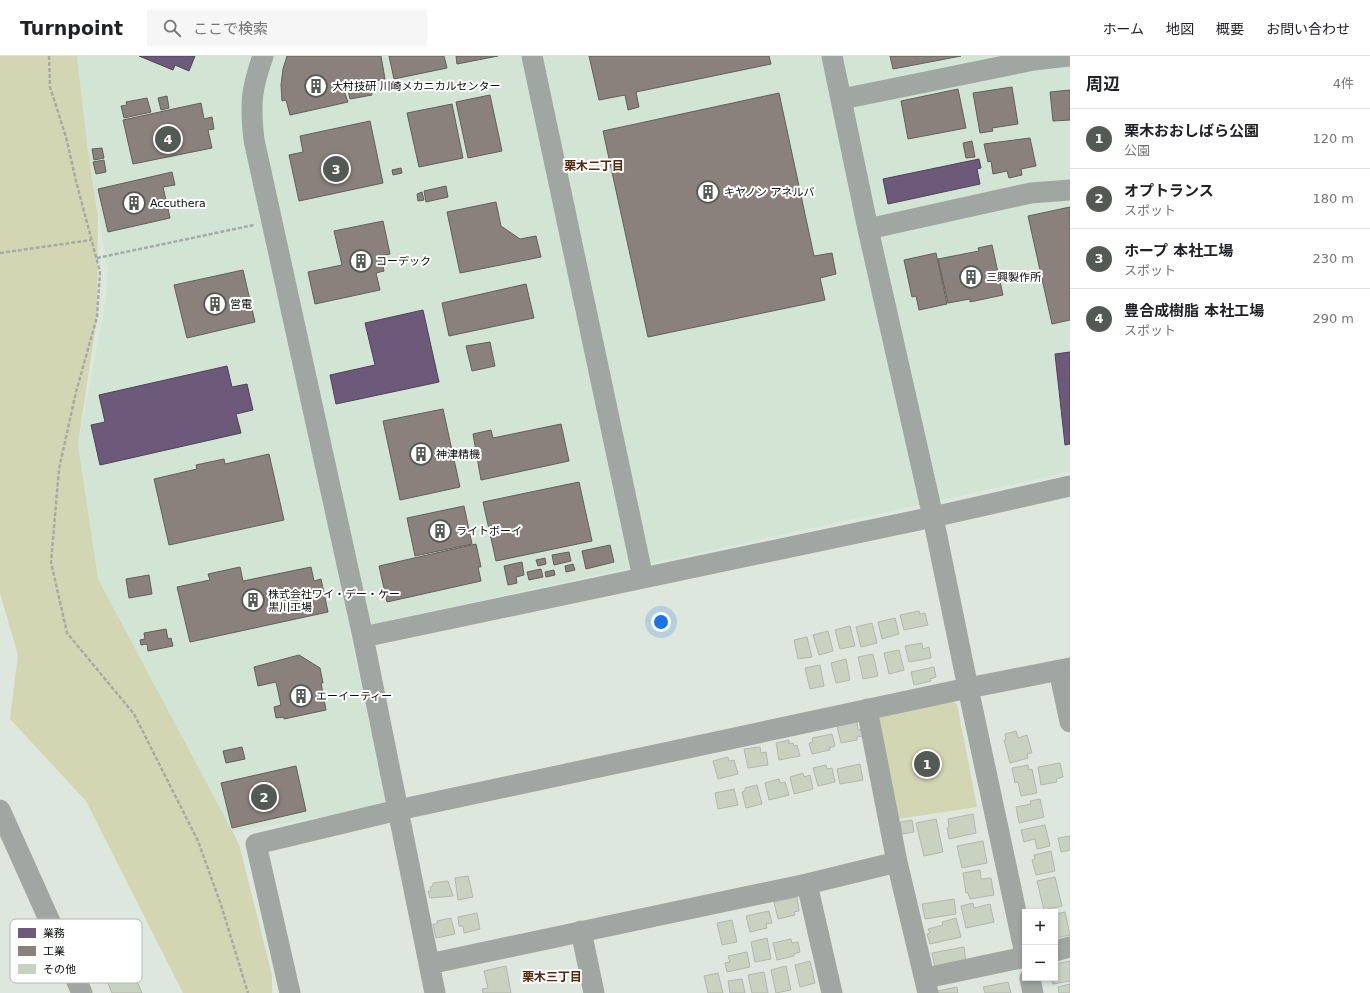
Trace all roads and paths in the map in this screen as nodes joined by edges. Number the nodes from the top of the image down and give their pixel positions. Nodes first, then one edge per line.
1 (49, 56) edge
2 (263, 56) edge
3 (532, 56) edge
4 (832, 56) edge
5 (1070, 56) edge
6 (842, 99) junction
7 (1070, 190) edge
8 (272, 221) junction
9 (868, 229) junction
10 (91, 240) junction
11 (0, 254) edge
12 (97, 258) junction
13 (1070, 486) edge
14 (934, 517) junction
15 (643, 578) junction
16 (363, 637) junction
17 (1064, 669) edge
18 (968, 688) junction
19 (867, 709) junction
20 (1070, 722) edge
21 (0, 810) edge
22 (398, 810) junction
23 (897, 862) junction
24 (807, 884) junction
25 (49, 919) edge
26 (581, 931) junction
27 (1023, 945) edge
28 (1070, 947) edge
29 (1058, 950) edge
30 (1022, 957) edge
31 (429, 964) junction
32 (1031, 981) edge
33 (78, 983) edge
34 (927, 986) edge
35 (82, 993) edge
36 (248, 993) edge
37 (290, 993) edge
38 (435, 993) edge
39 (594, 993) edge
40 (832, 993) edge
41 (1034, 993) edge

1 - 10 path
2 - 8 street
3 - 15 street
4 - 6 street
5 - 6 street
6 - 9 street
7 - 9 street
8 - 12 path
8 - 16 street
9 - 14 street
10 - 11 path
10 - 12 path
12 - 36 path
13 - 14 street
14 - 15 street
14 - 18 street
15 - 16 street
16 - 22 street
17 - 18 street
17 - 20 street
18 - 19 street
18 - 27 street
19 - 22 street
19 - 23 street
21 - 25 street
22 - 31 street
22 - 37 street
23 - 24 street
23 - 34 street
24 - 26 street
24 - 40 street
26 - 31 street
26 - 39 street
28 - 29 street
30 - 34 street
31 - 38 street
32 - 41 street
33 - 35 street

